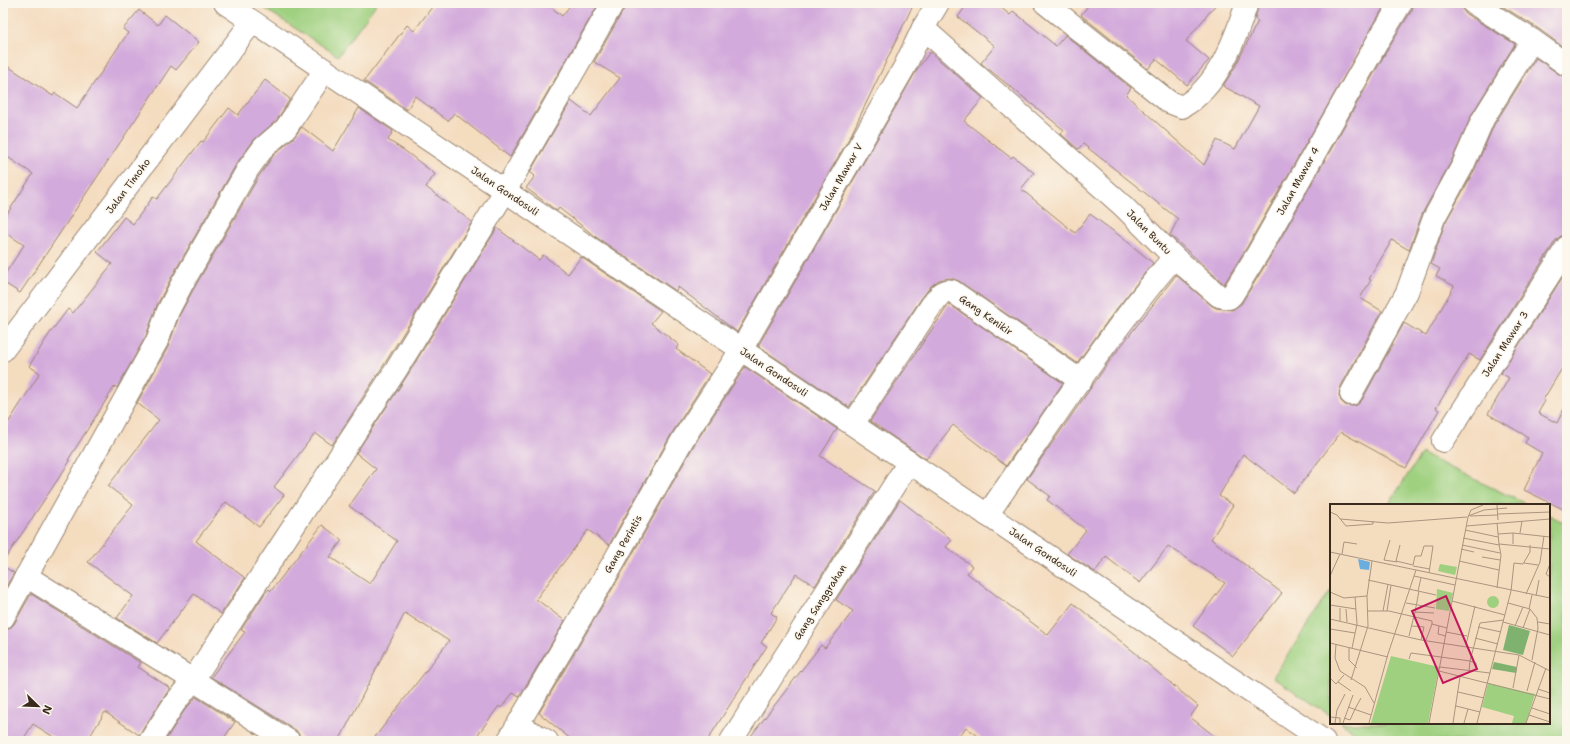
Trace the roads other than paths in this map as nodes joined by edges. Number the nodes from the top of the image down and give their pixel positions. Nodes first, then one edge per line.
1 (225, 3) edge
2 (613, 3) edge
3 (938, 3) edge
4 (1045, 3) edge
5 (1247, 3) edge
6 (1401, 3) edge
7 (1473, 3) edge
8 (252, 22) junction
9 (923, 28) junction
10 (1532, 40) junction
11 (1567, 64) edge
12 (326, 70) junction
13 (505, 191) junction
14 (1567, 247) edge
15 (1174, 257) junction
16 (3, 350) edge
17 (742, 350) junction
18 (1081, 381) junction
19 (1351, 394) dead end
20 (853, 424) junction
21 (1443, 441) dead end
22 (909, 462) junction
23 (987, 515) junction
24 (26, 576) junction
25 (3, 618) edge
26 (193, 680) junction
27 (513, 733) edge
28 (150, 741) edge
29 (289, 741) edge
30 (547, 741) edge
31 (731, 741) edge
32 (1324, 741) edge

1 - 8 street, Jalan Gondosuli
2 - 13 street
3 - 9 street, Jalan Mawar V
4 - 5 street
6 - 15 street, Jalan Mawar 4
7 - 10 street
8 - 12 street, Jalan Gondosuli
8 - 16 street, Jalan Timoho
9 - 15 street, Jalan Buntu
9 - 17 street, Jalan Mawar V
10 - 11 street
10 - 19 street
12 - 13 street, Jalan Gondosuli
12 - 24 street
13 - 17 street, Jalan Gondosuli
13 - 26 street
14 - 21 street, Jalan Mawar 3
15 - 18 street, Jalan Buntu
17 - 20 street, Jalan Gondosuli
17 - 27 street, Gang Perintis
18 - 20 street, Gang Kenikir
18 - 23 street, Jalan Buntu
20 - 22 street, Jalan Gondosuli
22 - 23 street, Jalan Gondosuli
22 - 31 street, Gang Sanggrahan
23 - 32 street, Jalan Gondosuli
24 - 25 street
24 - 26 street
26 - 28 street
26 - 29 street
27 - 30 street

